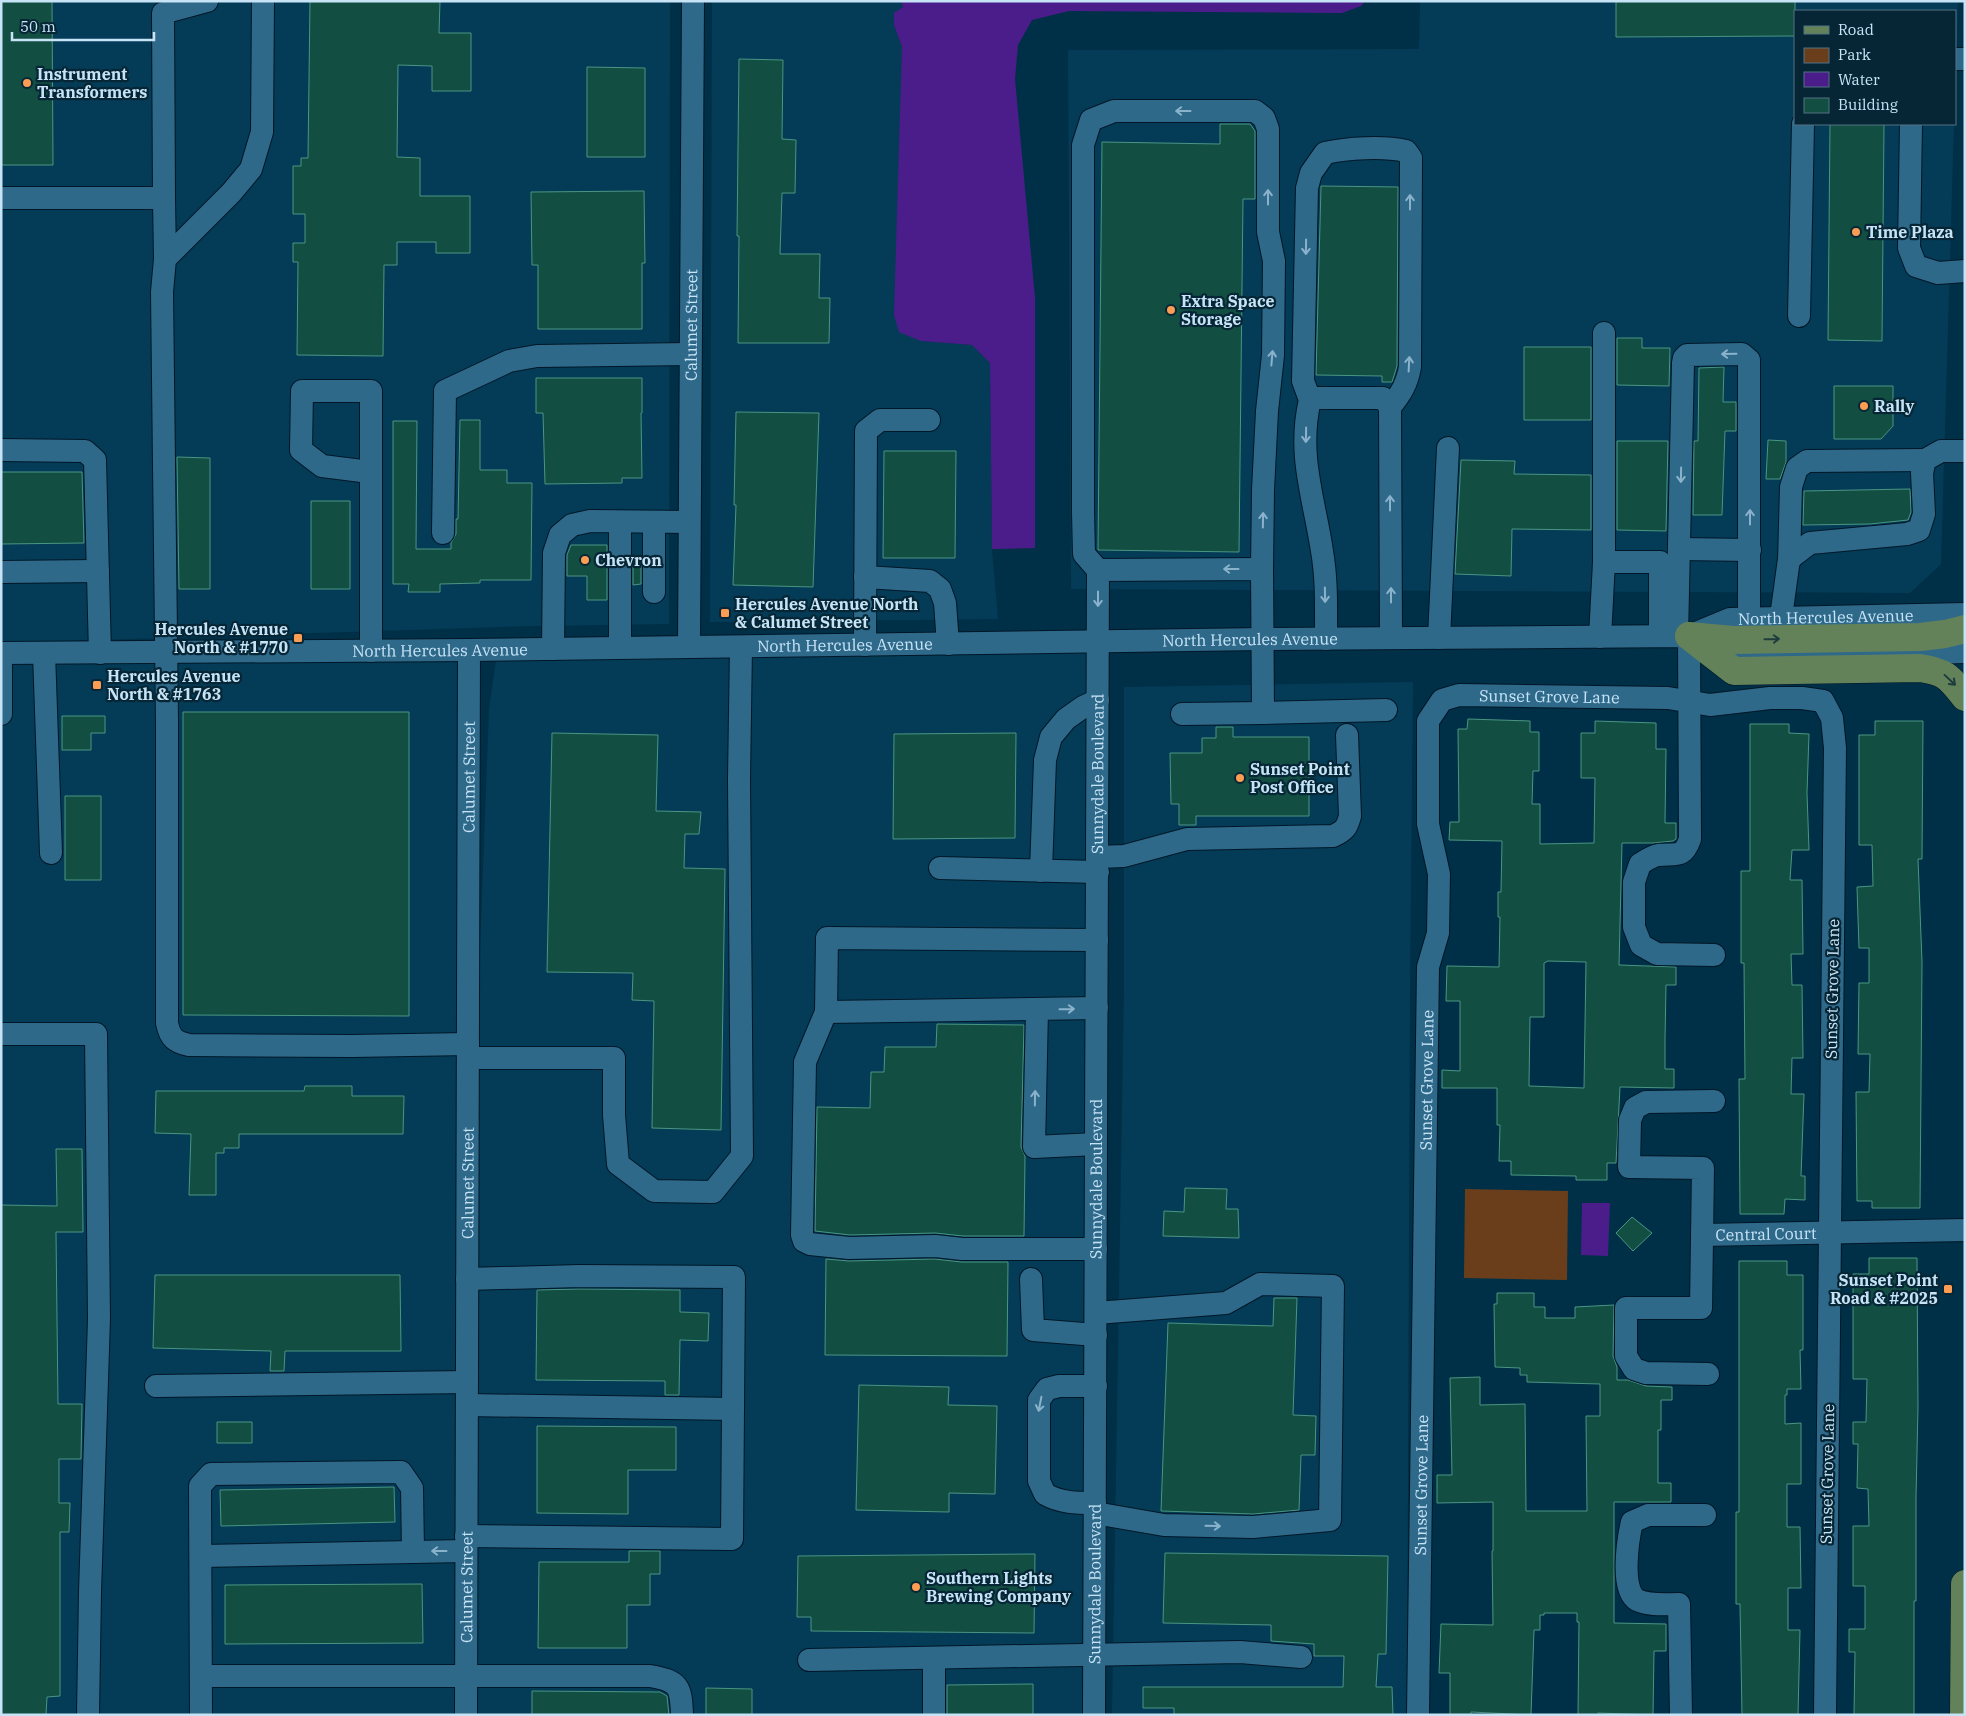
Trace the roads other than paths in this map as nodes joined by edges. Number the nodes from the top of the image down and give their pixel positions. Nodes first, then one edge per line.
1 (207, 1) edge
2 (263, 1) edge
3 (693, 1) edge
4 (1803, 125) edge
5 (1911, 125) edge
6 (1, 198) edge
7 (164, 198) junction
8 (165, 259) junction
9 (1965, 271) edge
10 (1799, 316) dead end
11 (1604, 333) dead end
12 (690, 354) junction
13 (1310, 400) junction
14 (1390, 407) junction
15 (929, 420) dead end
16 (1448, 448) dead end
17 (1, 450) edge
18 (1965, 451) edge
19 (1925, 460) junction
20 (370, 472) junction
21 (620, 522) junction
22 (654, 522) junction
23 (689, 522) junction
24 (443, 533) dead end
25 (1680, 550) junction
26 (1750, 550) junction
27 (1604, 562) junction
28 (1789, 562) junction
29 (1262, 569) junction
30 (1098, 570) junction
31 (98, 571) junction
32 (1, 572) edge
33 (865, 577) junction
34 (620, 592) junction
35 (654, 592) junction
36 (689, 592) junction
37 (1937, 615) joint
38 (1781, 617) junction
39 (1749, 618) junction
40 (1964, 631) edge
41 (1675, 636) junction
42 (1600, 637) junction
43 (1326, 638) junction
44 (1391, 638) junction
45 (1439, 638) junction
46 (1263, 639) junction
47 (1098, 642) junction
48 (948, 644) junction
49 (865, 645) junction
50 (620, 647) junction
51 (689, 647) junction
52 (741, 647) junction
53 (554, 649) junction
54 (469, 650) junction
55 (371, 651) junction
56 (166, 652) junction
57 (1, 653) edge
58 (44, 653) junction
59 (100, 653) junction
60 (1, 661) edge
61 (1965, 697) edge
62 (1098, 700) junction
63 (1688, 700) junction
64 (1386, 710) dead end
65 (1263, 713) junction
66 (1, 714) edge
67 (1182, 714) dead end
68 (1347, 735) dead end
69 (51, 853) dead end
70 (1098, 864) junction
71 (940, 868) dead end
72 (1041, 871) junction
73 (1097, 940) junction
74 (1714, 955) dead end
75 (1097, 1008) junction
76 (1037, 1010) junction
77 (826, 1012) junction
78 (1, 1034) edge
79 (468, 1051) junction
80 (1714, 1101) dead end
81 (1096, 1144) junction
82 (1965, 1230) edge
83 (1829, 1234) junction
84 (1702, 1235) junction
85 (1096, 1249) junction
86 (467, 1279) junction
87 (1031, 1279) dead end
88 (1096, 1313) junction
89 (1096, 1335) junction
90 (1708, 1374) dead end
91 (467, 1382) junction
92 (156, 1386) dead end
93 (1096, 1386) junction
94 (467, 1405) junction
95 (733, 1409) junction
96 (1095, 1508) junction
97 (1705, 1515) dead end
98 (466, 1544) junction
99 (413, 1551) junction
100 (201, 1556) junction
101 (1965, 1584) edge
102 (1094, 1654) junction
103 (1301, 1657) dead end
104 (934, 1658) junction
105 (809, 1660) dead end
106 (201, 1676) junction
107 (466, 1677) junction
108 (88, 1715) edge
109 (201, 1715) edge
110 (466, 1715) edge
111 (682, 1715) edge
112 (934, 1715) edge
113 (1094, 1715) edge
114 (1418, 1715) edge
115 (1681, 1715) edge
116 (1825, 1715) edge
117 (1964, 1715) edge

1 - 7 street
2 - 8 street
3 - 12 street, Calumet Street
4 - 10 street
5 - 9 street
6 - 7 street
7 - 8 street
8 - 56 street
11 - 27 street
12 - 23 street, Calumet Street
12 - 24 street
13 - 14 street
14 -> 13 street
13 -> 43 street
44 -> 14 street
15 - 33 street
16 - 45 street
17 - 31 street
18 - 19 street
19 - 28 street
19 - 28 street
20 - 20 street
20 - 55 street
21 - 22 street
21 - 34 street
21 - 53 street
22 - 23 street
22 - 35 street
23 - 36 street, Calumet Street
25 - 26 street
26 -> 25 street
25 - 41 street
26 - 39 street
27 - 41 street
27 - 42 street
28 - 38 street
29 -> 30 street
29 -> 30 street
29 - 46 street
30 -> 47 street, Sunnydale Boulevard
31 - 32 street
31 - 59 street
33 - 48 street
33 - 49 street
34 - 35 street
34 - 50 street
35 - 36 street
36 - 51 street, Calumet Street
37 - 38 street, North Hercules Avenue
37 - 40 main road
38 - 39 street, North Hercules Avenue
39 - 41 street, North Hercules Avenue
41 -> 40 main road
41 - 42 street, North Hercules Avenue
41 -> 61 main road
41 - 63 street
42 - 45 street, North Hercules Avenue
43 - 44 street, North Hercules Avenue
43 - 46 street, North Hercules Avenue
44 - 45 street, North Hercules Avenue
46 - 47 street, North Hercules Avenue
46 - 65 street
47 - 48 street, North Hercules Avenue
47 - 62 street, Sunnydale Boulevard
48 - 49 street, North Hercules Avenue
49 - 52 street, North Hercules Avenue
50 - 51 street, North Hercules Avenue
50 - 53 street, North Hercules Avenue
51 - 52 street, North Hercules Avenue
52 - 79 street
53 - 54 street, North Hercules Avenue
54 - 55 street, North Hercules Avenue
54 - 79 street, Calumet Street
55 - 56 street, North Hercules Avenue
56 - 59 street, North Hercules Avenue
56 - 79 street
57 - 58 street, North Hercules Avenue
58 - 59 street, North Hercules Avenue
58 - 69 street
60 - 66 street
62 - 70 street, Sunnydale Boulevard
62 - 72 street
63 - 74 street
63 - 83 street, Sunset Grove Lane
63 - 114 street, Sunset Grove Lane
64 - 65 street
65 - 67 street
68 - 70 street
70 - 72 street
70 - 73 street, Sunnydale Boulevard
71 - 72 street
73 - 75 street, Sunnydale Boulevard
73 - 77 street
76 -> 75 street
75 - 81 street, Sunnydale Boulevard
76 - 77 street
81 -> 76 street
77 - 85 street
78 - 108 street
79 - 86 street, Calumet Street
80 - 84 street, Central Court
81 - 85 street, Sunnydale Boulevard
82 - 83 street
83 - 84 street, Central Court
83 - 116 street, Sunset Grove Lane
84 - 90 street, Central Court
85 - 88 street, Sunnydale Boulevard
86 - 91 street, Calumet Street
86 - 95 street
87 - 89 street
88 - 89 street, Sunnydale Boulevard
96 -> 88 street
89 - 93 street, Sunnydale Boulevard
91 - 92 street
91 - 94 street, Calumet Street
93 - 96 street, Sunnydale Boulevard
93 -> 96 street
94 - 95 street
94 - 98 street, Calumet Street
95 - 98 street
96 - 102 street, Sunnydale Boulevard
97 - 115 street
98 -> 99 street
98 - 107 street, Calumet Street
99 - 100 street
99 - 100 street
100 - 106 street
101 - 117 main road
102 - 103 street
102 - 104 street
102 - 113 street, Sunnydale Boulevard
104 - 105 street
104 - 112 street
106 - 107 street
106 - 109 street
107 - 110 street, Calumet Street
107 - 111 street

